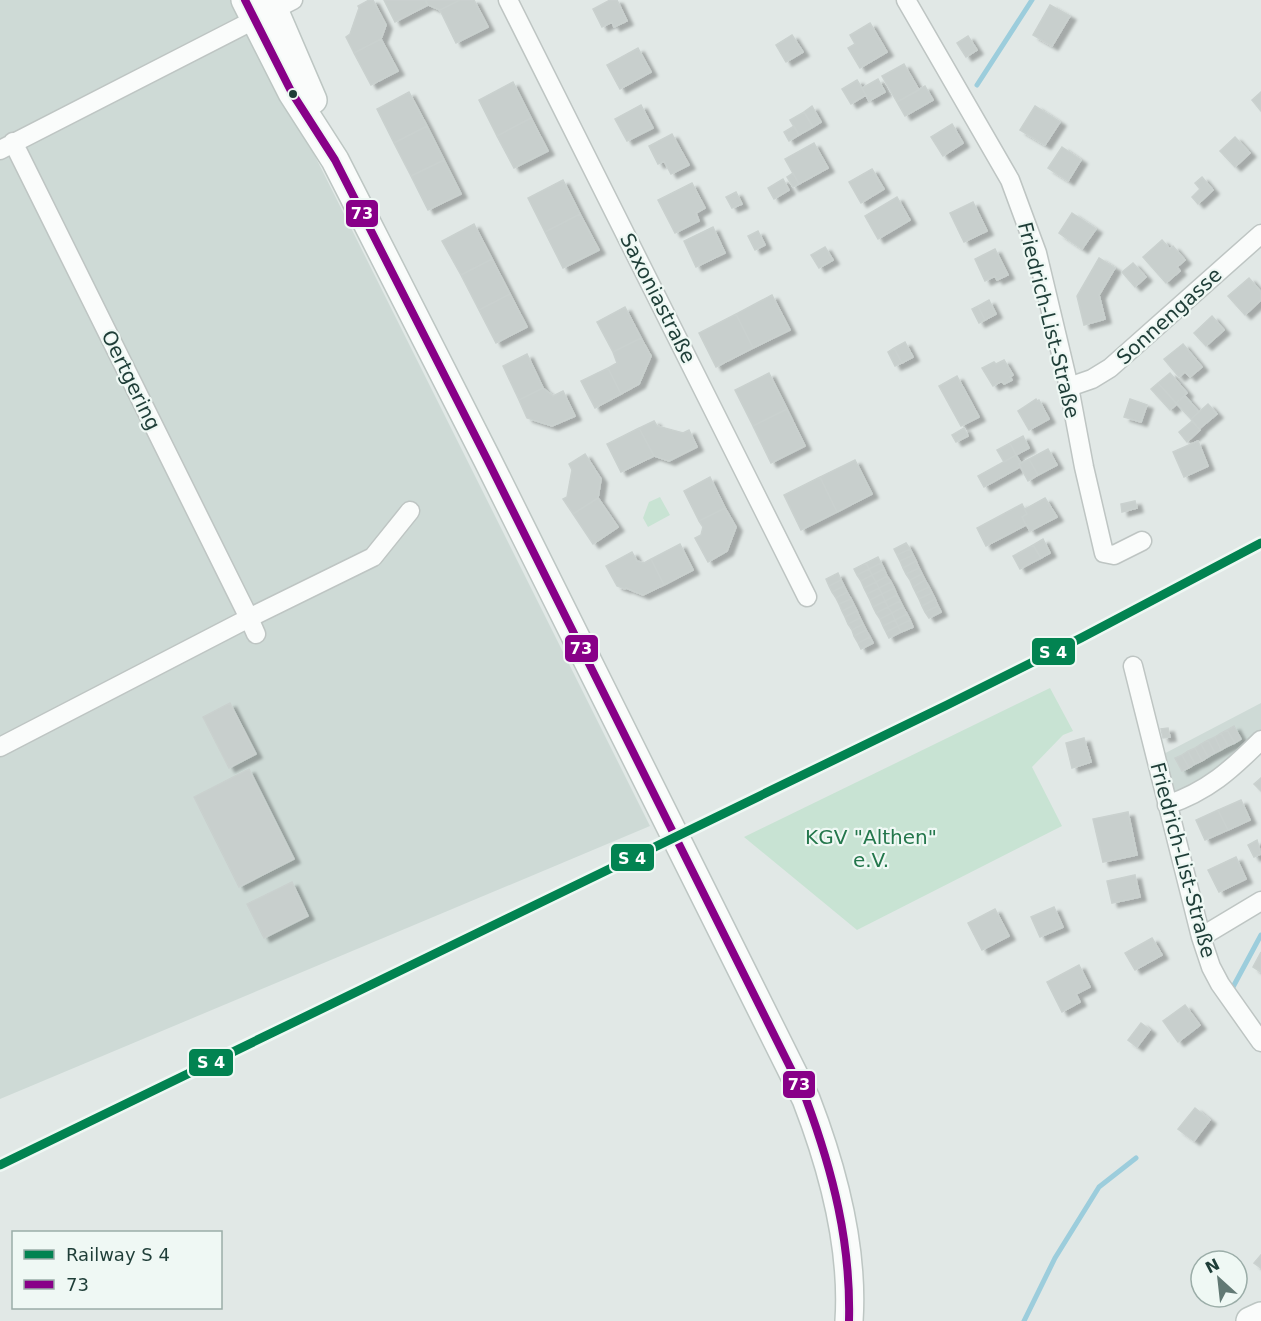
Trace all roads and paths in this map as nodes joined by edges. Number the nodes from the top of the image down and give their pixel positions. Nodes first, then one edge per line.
1 (508, 0) edge
2 (906, 0) edge
3 (267, 6) edge
4 (6, 146) edge
5 (1261, 234) edge
6 (1069, 387) junction
7 (410, 511) dead end
8 (1142, 541) dead end
9 (807, 597) dead end
10 (252, 626) junction
11 (1133, 666) dead end
12 (1261, 740) edge
13 (0, 747) edge
14 (1167, 805) junction
15 (1261, 901) edge
16 (1201, 937) junction
17 (1261, 1042) edge
18 (1261, 1316) edge
19 (849, 1321) edge
20 (1250, 1321) edge

1 - 9 street, Saxoniastraße
2 - 6 street, Friedrich-List-Straße
3 - 4 street, Oertgering
3 - 19 main road
4 - 10 street, Oertgering
5 - 6 street, Sonnengasse
6 - 8 street, Friedrich-List-Straße
7 - 10 street
10 - 13 street
11 - 14 street, Friedrich-List-Straße
12 - 14 street
14 - 16 street, Friedrich-List-Straße
15 - 16 street
16 - 17 street, Friedrich-List-Straße
18 - 20 main road

